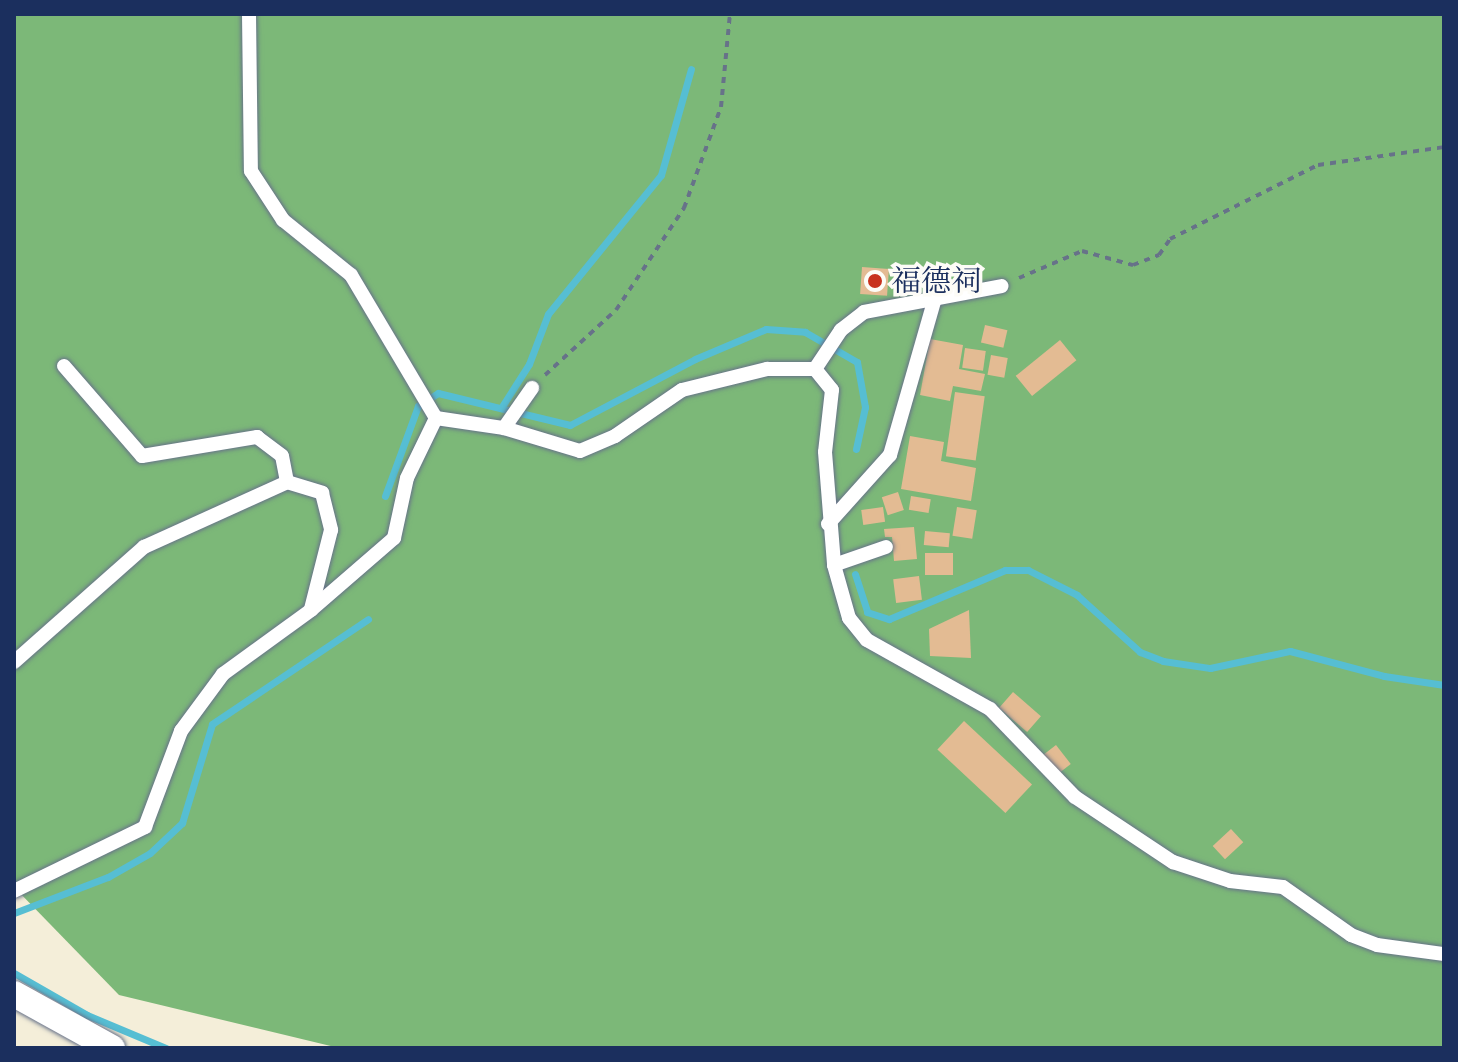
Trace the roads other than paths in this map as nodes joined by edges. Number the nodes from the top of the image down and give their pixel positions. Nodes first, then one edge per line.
1 (249, 14) edge
2 (1002, 286) road end
3 (936, 295) junction
4 (64, 366) dead end
5 (815, 369) junction
6 (532, 388) road end
7 (436, 418) junction
8 (504, 428) junction
9 (287, 482) junction
10 (828, 524) junction
11 (886, 547) dead end
12 (834, 565) junction
13 (311, 610) junction
14 (14, 662) edge
15 (14, 891) edge
16 (1444, 954) edge
17 (14, 994) edge
18 (112, 1048) edge

1 - 7 lane
2 - 3 lane
3 - 5 lane
3 - 10 lane
4 - 9 lane
5 - 8 lane
5 - 10 lane
6 - 8 lane
7 - 8 lane
7 - 13 lane
9 - 13 lane
9 - 14 lane
10 - 12 lane
11 - 12 lane
12 - 16 lane
13 - 15 lane
17 - 18 street

